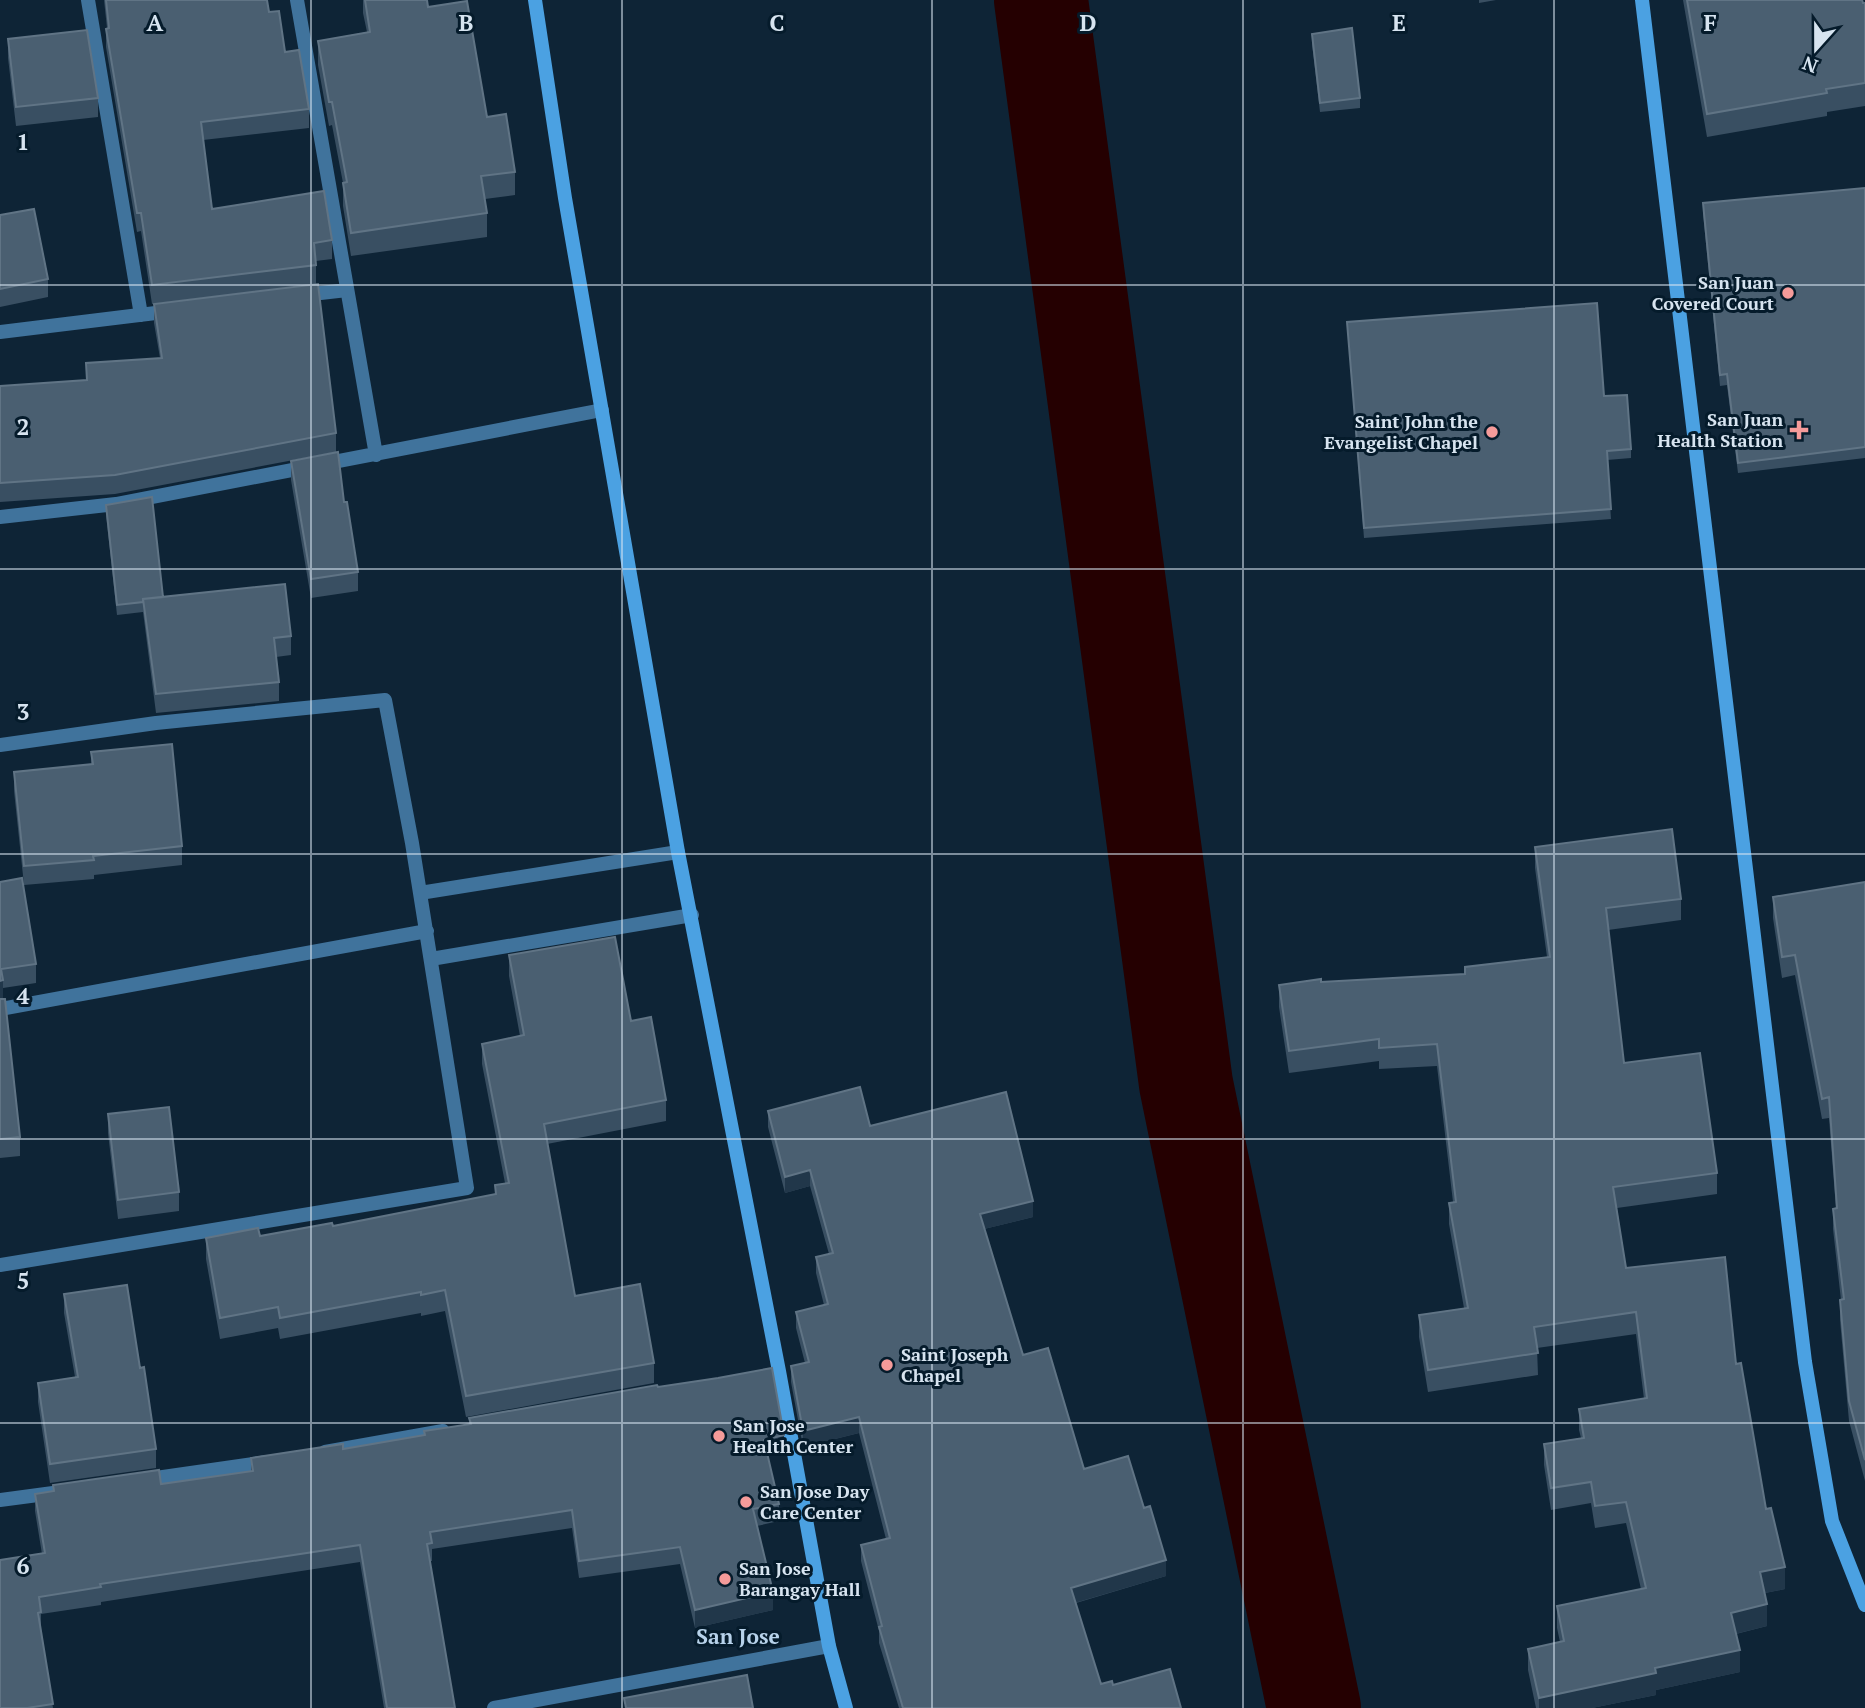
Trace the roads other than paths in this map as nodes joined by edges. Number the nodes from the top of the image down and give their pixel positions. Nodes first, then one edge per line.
1 (88, 0) edge
2 (297, 0) edge
3 (535, 0) edge
4 (1642, 0) edge
5 (347, 290) junction
6 (292, 296) edge
7 (182, 310) edge
8 (141, 315) junction
9 (0, 332) edge
10 (602, 410) junction
11 (376, 454) junction
12 (0, 517) edge
13 (0, 745) edge
14 (678, 852) junction
15 (421, 893) junction
16 (692, 915) junction
17 (427, 932) junction
18 (431, 959) junction
19 (0, 1009) edge
20 (0, 1265) edge
21 (452, 1430) edge
22 (309, 1455) edge
23 (282, 1459) edge
24 (121, 1483) edge
25 (67, 1491) edge
26 (0, 1500) edge
27 (1865, 1605) edge
28 (829, 1646) junction
29 (494, 1708) edge
30 (846, 1708) edge

1 - 8 street
2 - 5 street
3 - 10 street
4 - 27 street
5 - 6 street
5 - 11 street
7 - 8 street
8 - 9 street
10 - 11 street
10 - 14 street
11 - 12 street
13 - 15 street
14 - 15 street
14 - 16 street
15 - 17 street
16 - 18 street
16 - 28 street
17 - 18 street
17 - 19 street
18 - 20 street
21 - 22 street
23 - 24 street
25 - 26 street
28 - 29 street
28 - 30 street

